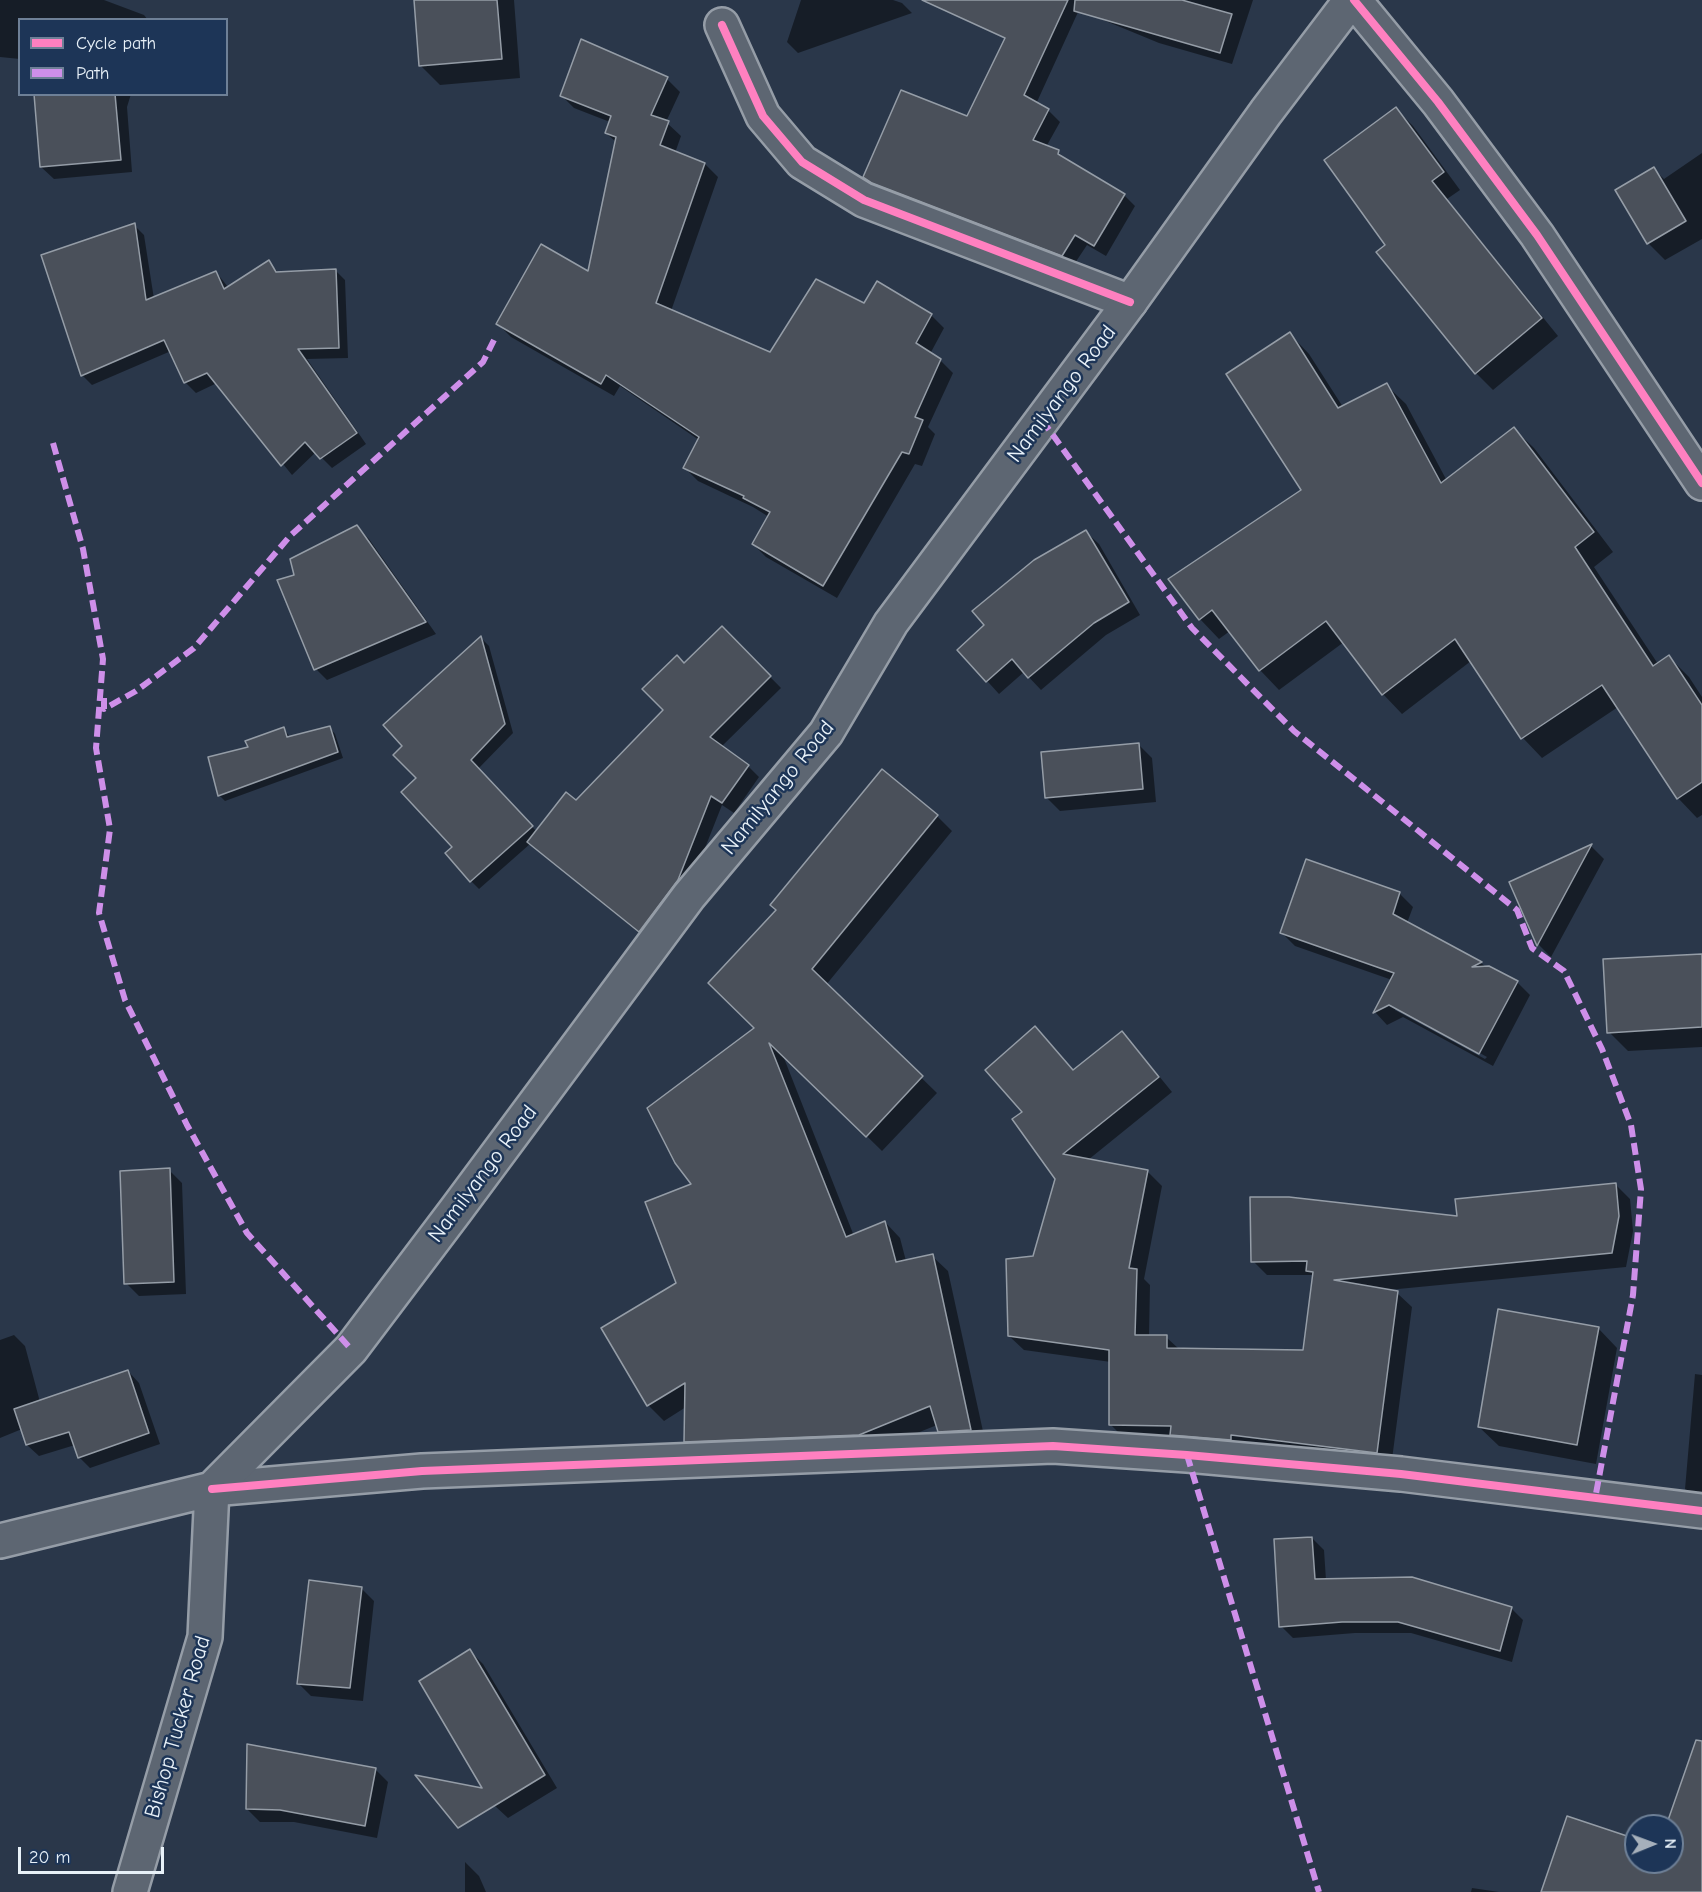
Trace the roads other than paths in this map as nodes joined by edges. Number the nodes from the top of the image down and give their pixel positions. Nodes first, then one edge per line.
1 (1353, 0) edge
2 (722, 25) dead end
3 (1130, 302) junction
4 (1702, 483) edge
5 (212, 1489) junction
6 (1702, 1511) edge
7 (0, 1541) edge
8 (130, 1892) edge

1 - 3 street, Namilyango Road
1 - 4 street
2 - 3 street
3 - 5 street, Namilyango Road
5 - 6 street
5 - 7 street
5 - 8 street, Bishop Tucker Road

